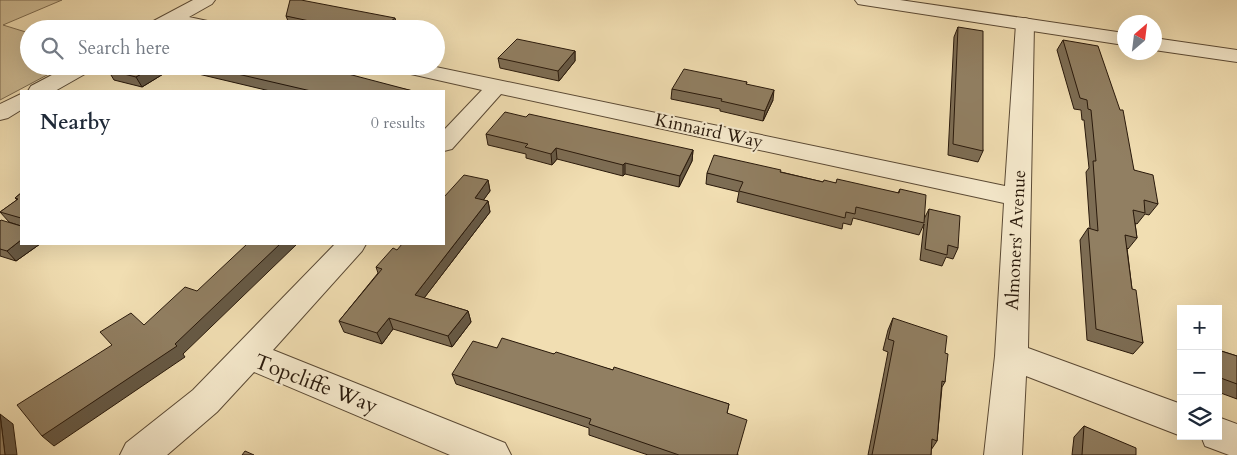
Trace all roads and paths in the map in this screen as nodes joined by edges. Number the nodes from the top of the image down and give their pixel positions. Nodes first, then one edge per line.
1 (206, 0) edge
2 (864, 0) edge
3 (172, 19) joint
4 (177, 20) edge
5 (1025, 24) junction
6 (1117, 38) edge
7 (1162, 45) edge
8 (1237, 56) edge
9 (69, 75) edge
10 (444, 75) edge
11 (497, 86) junction
12 (42, 90) edge
13 (20, 102) edge
14 (0, 113) edge
15 (445, 143) edge
16 (1018, 196) junction
17 (351, 245) edge
18 (249, 356) junction
19 (1011, 356) junction
20 (1177, 418) edge
21 (1222, 436) edge
22 (1237, 442) edge
23 (139, 455) edge
24 (492, 455) edge
25 (1003, 455) edge

1 - 3 street
2 - 5 street
3 - 4 street
5 - 6 street
5 - 16 street, Almoners' Avenue
7 - 8 street
9 - 12 street
10 - 11 street, Kinnaird Way
11 - 15 street
11 - 16 street, Kinnaird Way
13 - 14 street
16 - 19 street, Almoners' Avenue
17 - 18 street
18 - 23 street, Topcliffe Way
18 - 24 street, Topcliffe Way
19 - 20 street
19 - 25 street, Almoners' Avenue
21 - 22 street

